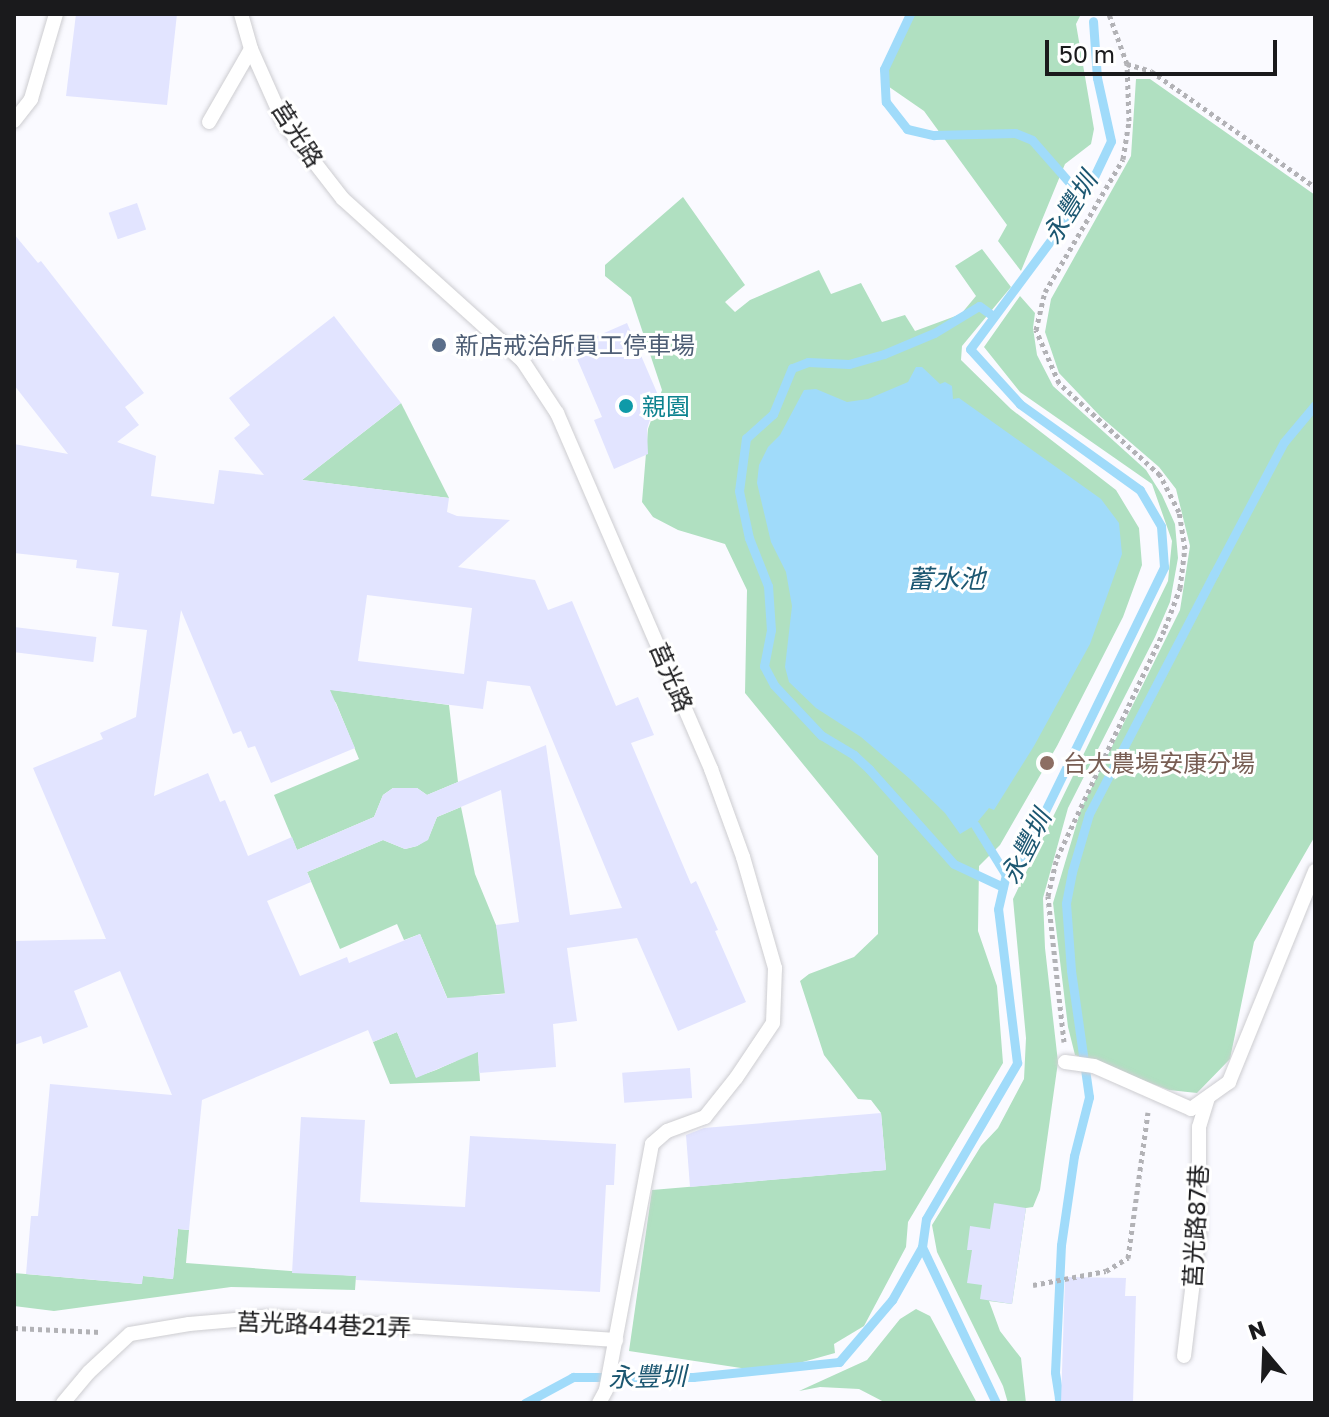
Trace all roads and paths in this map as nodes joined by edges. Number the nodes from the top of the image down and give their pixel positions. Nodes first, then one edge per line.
1 (56, 14) edge
2 (241, 14) edge
3 (1109, 14) edge
4 (251, 49) junction
5 (1127, 64) junction
6 (14, 121) edge
7 (209, 122) dead end
8 (1315, 187) edge
9 (1315, 871) edge
10 (1065, 1058) joint
11 (1150, 1091) junction
12 (1208, 1097) junction
13 (1033, 1285) dead end
14 (14, 1328) edge
15 (130, 1334) junction
16 (616, 1340) junction
17 (1184, 1356) dead end
18 (602, 1396) edge
19 (63, 1403) edge

1 - 6 lane
2 - 4 lane, 莒光路
3 - 5 path
4 - 7 lane
4 - 16 lane, 莒光路
5 - 8 path
5 - 10 path
9 - 12 lane
10 - 11 lane
11 - 12 lane
11 - 13 path
12 - 17 lane, 莒光路87巷
14 - 15 path
15 - 16 lane, 莒光路44巷21弄
15 - 19 lane
16 - 18 lane, 莒光路

